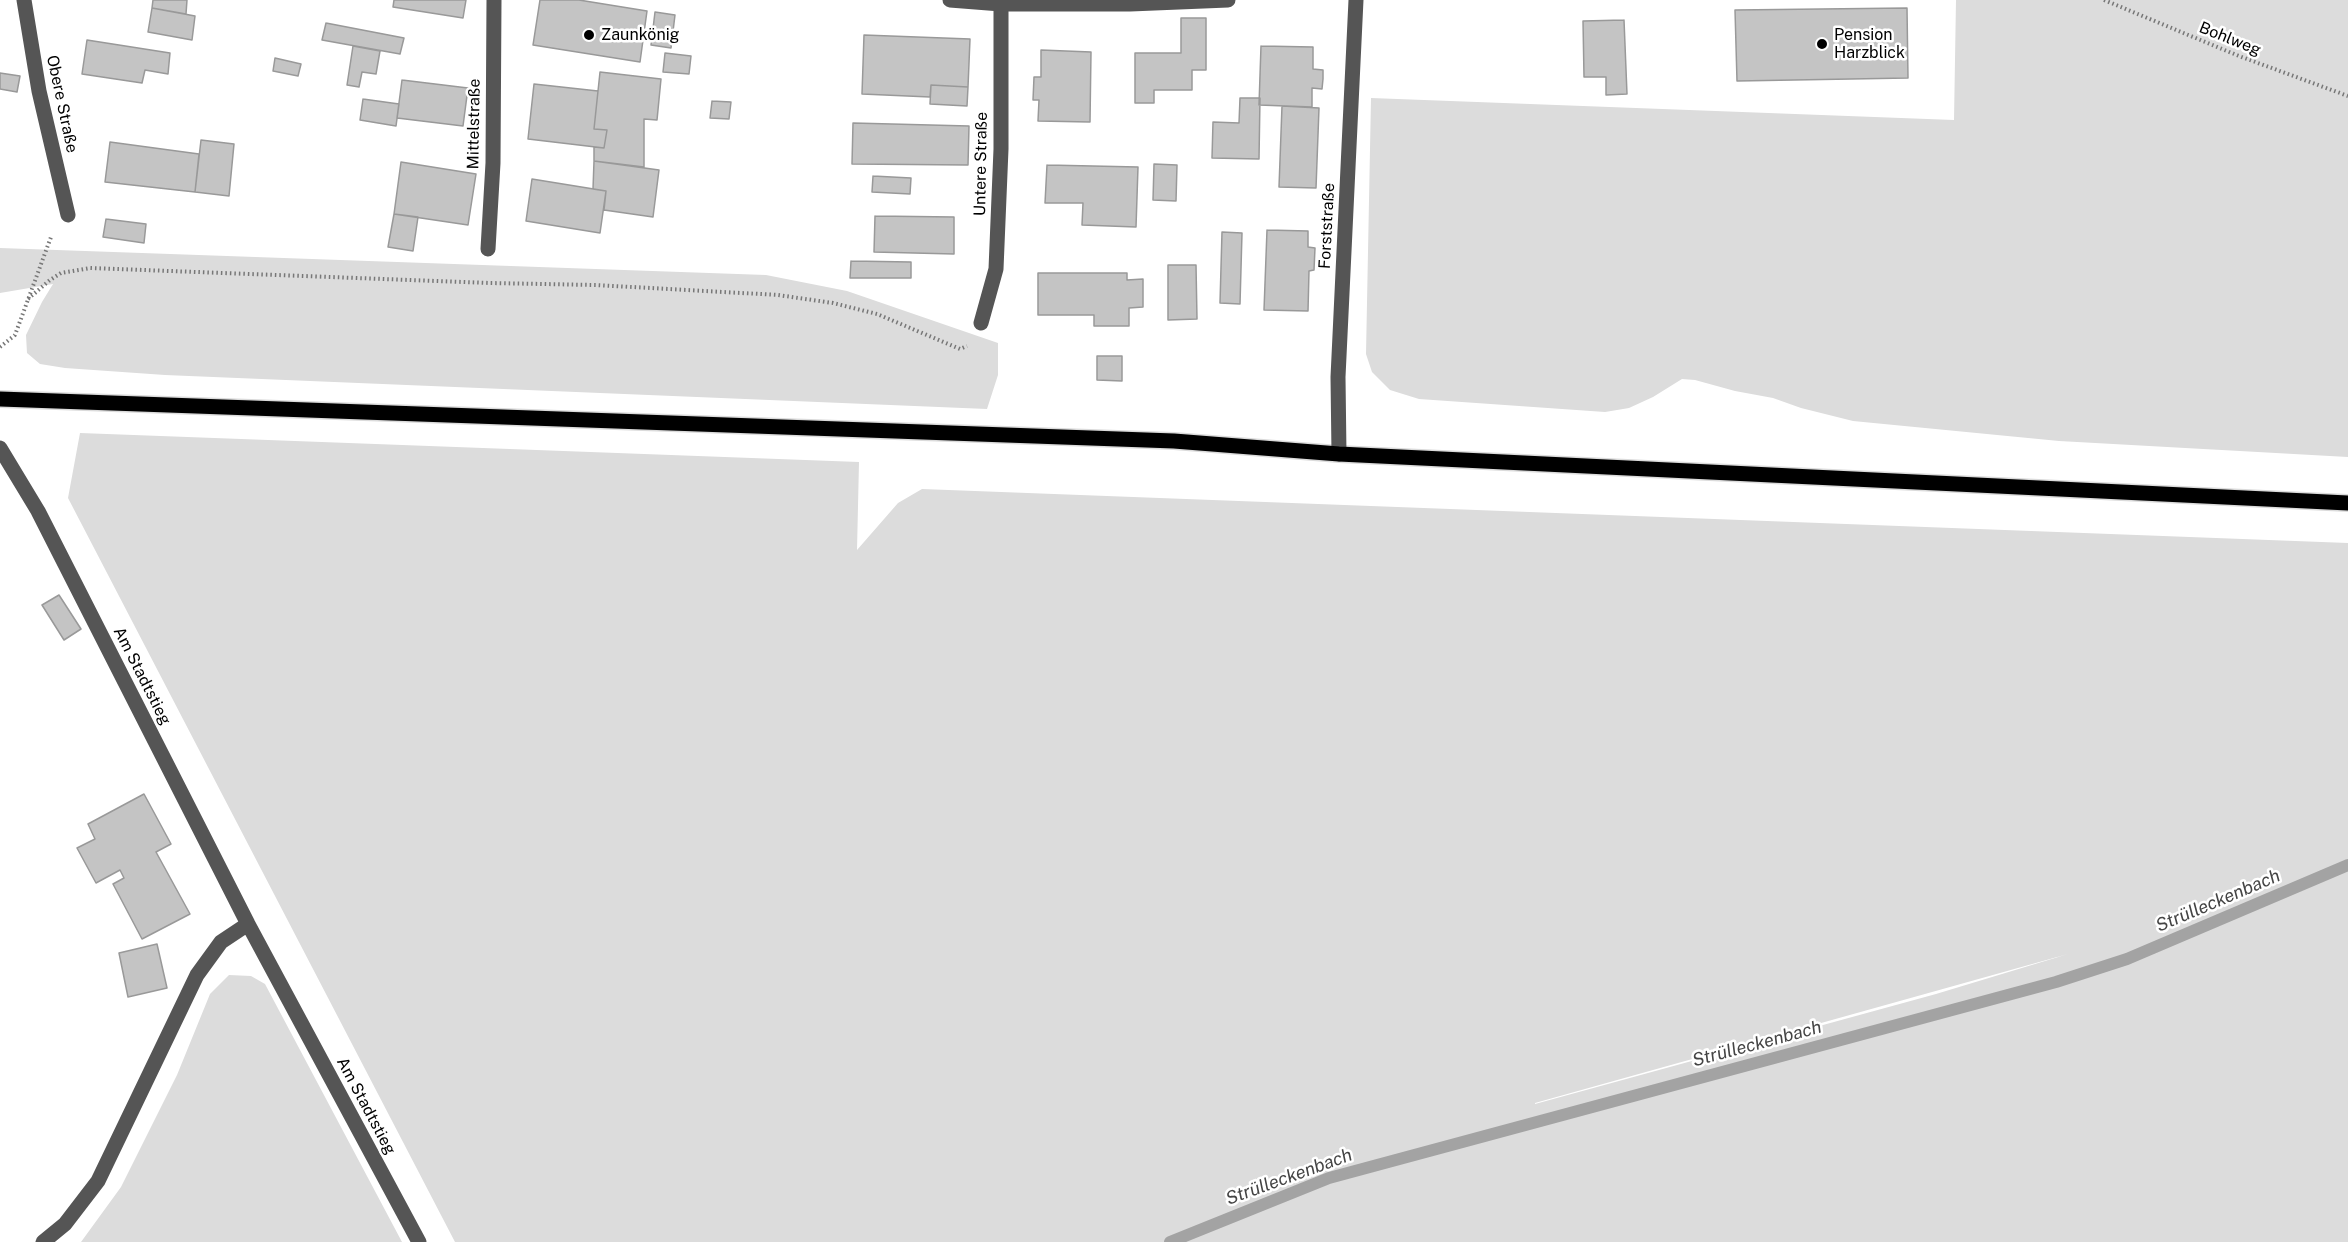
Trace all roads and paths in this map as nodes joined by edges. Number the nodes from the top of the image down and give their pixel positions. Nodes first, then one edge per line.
1 (24, 0) edge
2 (494, 0) edge
3 (950, 0) edge
4 (1228, 0) edge
5 (1356, 0) edge
6 (2104, 0) edge
7 (1001, 4) junction
8 (2348, 96) edge
9 (68, 215) joint
10 (488, 249) dead end
11 (28, 299) junction
12 (981, 323) joint
13 (0, 346) edge
14 (0, 399) edge
15 (0, 448) edge
16 (1339, 454) junction
17 (2348, 503) edge
18 (248, 924) junction
19 (43, 1242) edge
20 (419, 1242) edge

1 - 9 street, Obere Straße
2 - 10 street, Mittelstraße
3 - 7 street
4 - 7 street
5 - 16 street, Forststraße
6 - 8 path, Bohlweg
7 - 12 street, Untere Straße
9 - 11 path
11 - 12 path
11 - 13 path
14 - 16 main road
15 - 18 street, Am Stadtstieg
16 - 17 main road
18 - 19 street
18 - 20 street, Am Stadtstieg

